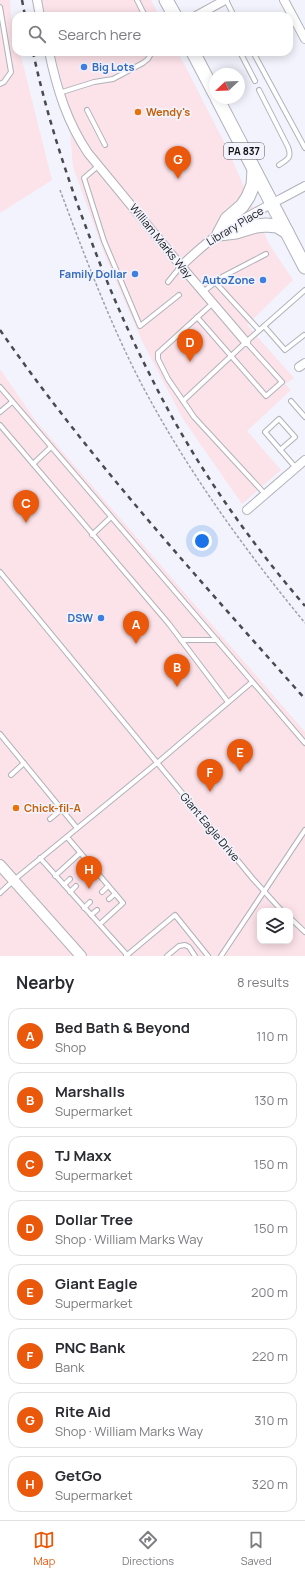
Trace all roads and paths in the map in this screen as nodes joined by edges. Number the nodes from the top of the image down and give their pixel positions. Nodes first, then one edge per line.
1 (37, 0) edge
2 (137, 0) edge
3 (166, 0) edge
4 (226, 0) edge
5 (284, 0) edge
6 (0, 7) edge
7 (39, 12) edge
8 (143, 12) edge
9 (172, 12) edge
10 (204, 12) edge
11 (232, 12) edge
12 (290, 12) edge
13 (293, 17) edge
14 (305, 39) edge
15 (50, 56) edge
16 (150, 56) edge
17 (197, 56) edge
18 (242, 56) edge
19 (255, 56) edge
20 (209, 81) edge
21 (255, 81) dead end
22 (0, 84) edge
23 (259, 90) dead end
24 (59, 93) junction
25 (220, 104) edge
26 (87, 110) dead end
27 (105, 145) dead end
28 (305, 148) edge
29 (279, 165) dead end
30 (98, 166) junction
31 (254, 170) junction
32 (305, 186) edge
33 (60, 190) dead end
34 (272, 204) junction
35 (287, 232) junction
36 (218, 234) junction
37 (266, 254) dead end
38 (181, 266) junction
39 (305, 267) edge
40 (168, 282) dead end
41 (215, 282) junction
42 (305, 290) edge
43 (204, 292) junction
44 (179, 296) dead end
45 (213, 303) junction
46 (197, 317) junction
47 (264, 326) junction
48 (259, 330) junction
49 (304, 335) edge
50 (246, 342) junction
51 (230, 356) junction
52 (0, 387) edge
53 (183, 401) junction
54 (291, 401) dead end
55 (12, 402) junction
56 (0, 412) edge
57 (305, 417) edge
58 (0, 426) edge
59 (51, 447) junction
60 (280, 450) junction
61 (305, 460) edge
62 (33, 464) junction
63 (296, 468) junction
64 (266, 494) junction
65 (247, 510) dead end
66 (111, 518) junction
67 (92, 535) junction
68 (0, 572) edge
69 (305, 623) edge
70 (181, 640) junction
71 (217, 640) junction
72 (252, 682) junction
73 (228, 702) junction
74 (0, 734) edge
75 (305, 743) edge
76 (24, 763) junction
77 (157, 763) junction
78 (10, 775) dead end
79 (62, 810) junction
80 (50, 819) dead end
81 (77, 828) junction
82 (305, 830) edge
83 (67, 836) junction
84 (80, 853) junction
85 (40, 858) junction
86 (88, 862) junction
87 (0, 865) edge
88 (82, 869) dead end
89 (94, 870) junction
90 (88, 875) dead end
91 (56, 876) junction
92 (70, 879) dead end
93 (14, 880) junction
94 (64, 885) junction
95 (76, 886) dead end
96 (108, 886) junction
97 (70, 892) junction
98 (102, 892) dead end
99 (264, 892) junction
100 (0, 893) edge
101 (115, 894) junction
102 (108, 899) dead end
103 (90, 902) dead end
104 (84, 908) junction
105 (279, 908) edge
106 (97, 910) dead end
107 (91, 915) junction
108 (293, 921) edge
109 (100, 924) junction
110 (305, 932) edge
111 (81, 956) edge
112 (127, 956) edge
113 (167, 956) edge
114 (195, 956) edge
115 (208, 956) edge
116 (220, 956) edge

1 - 7 street
2 - 8 lane
3 - 9 main road
4 - 10 street
4 - 11 lane
5 - 12 street
6 - 22 lane
13 - 14 street
15 - 24 street, William Marks Way
16 - 24 lane
17 - 20 main road
18 - 21 lane
19 - 28 lane
23 - 29 lane
24 - 30 street, William Marks Way
25 - 31 main road, PA 837
26 - 27 lane
30 - 38 street, William Marks Way
30 - 44 lane
31 - 34 main road, PA 837
31 - 36 main road
32 - 34 street, Library Place
33 - 69 path
34 - 35 main road, PA 837
34 - 36 street, Library Place
35 - 36 main road
35 - 39 main road, PA 837
36 - 38 street, Library Place
37 - 41 lane
38 - 40 lane
38 - 43 street, William Marks Way
41 - 43 lane
41 - 48 lane
42 - 47 lane
43 - 45 street, William Marks Way
45 - 46 lane
45 - 50 street, William Marks Way
46 - 51 lane
46 - 53 lane
47 - 48 lane
47 - 49 lane
48 - 50 lane
50 - 51 lane
50 - 51 lane
51 - 53 lane
52 - 55 lane
53 - 64 lane
54 - 57 lane
55 - 56 lane
55 - 59 lane
58 - 62 lane
59 - 62 lane
59 - 66 lane
60 - 60 lane
60 - 63 lane
61 - 63 street
62 - 67 lane
63 - 64 street
64 - 65 street
66 - 67 lane
66 - 71 lane
67 - 70 lane
68 - 77 lane, Giant Eagle Drive
70 - 71 lane
70 - 73 lane
71 - 72 lane
72 - 73 lane
72 - 75 lane
73 - 77 lane
74 - 76 lane
76 - 78 lane
76 - 79 lane
77 - 81 lane
77 - 99 lane, Giant Eagle Drive
79 - 80 lane
79 - 81 lane
81 - 83 lane
82 - 99 lane
83 - 84 lane
83 - 85 lane
84 - 86 lane
84 - 91 lane
85 - 91 lane
85 - 93 lane
86 - 88 lane
86 - 89 lane
87 - 93 street
89 - 90 lane
89 - 96 lane
91 - 94 lane
92 - 94 lane
93 - 100 lane
93 - 111 street
94 - 97 lane
95 - 97 lane
96 - 98 lane
96 - 101 lane
97 - 104 lane
99 - 105 lane, Giant Eagle Drive
99 - 116 lane
101 - 102 lane
101 - 109 lane
103 - 104 lane
104 - 107 lane
106 - 107 lane
107 - 109 lane
108 - 110 lane
109 - 112 lane
112 - 115 lane
113 - 114 lane

